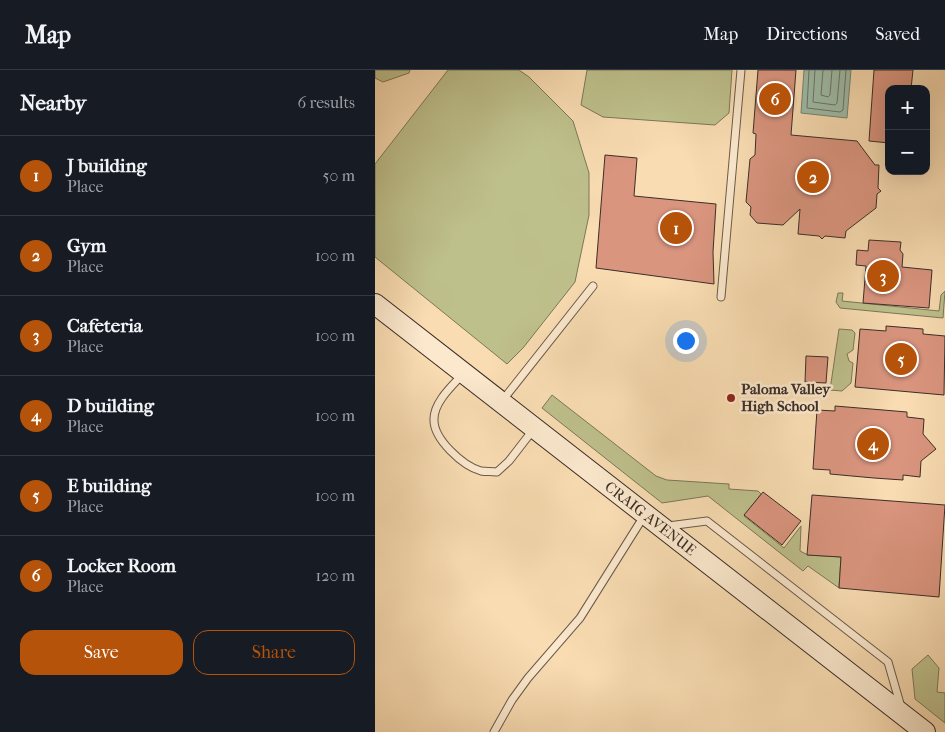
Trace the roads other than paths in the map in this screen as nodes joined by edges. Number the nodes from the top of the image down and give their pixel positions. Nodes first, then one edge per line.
1 (741, 70) edge
2 (593, 286) dead end
3 (721, 297) dead end
4 (375, 304) edge
5 (463, 374) junction
6 (500, 404) junction
7 (533, 429) junction
8 (652, 521) junction
9 (903, 715) junction
10 (494, 732) edge
11 (925, 732) edge

1 - 3 lane
2 - 6 lane
4 - 5 street, CRAIG AVENUE
5 - 6 street, CRAIG AVENUE
5 - 7 lane
6 - 7 street, CRAIG AVENUE
7 - 8 street, CRAIG AVENUE
8 - 9 street, CRAIG AVENUE
8 - 9 lane
8 - 10 lane
9 - 11 street, CRAIG AVENUE

